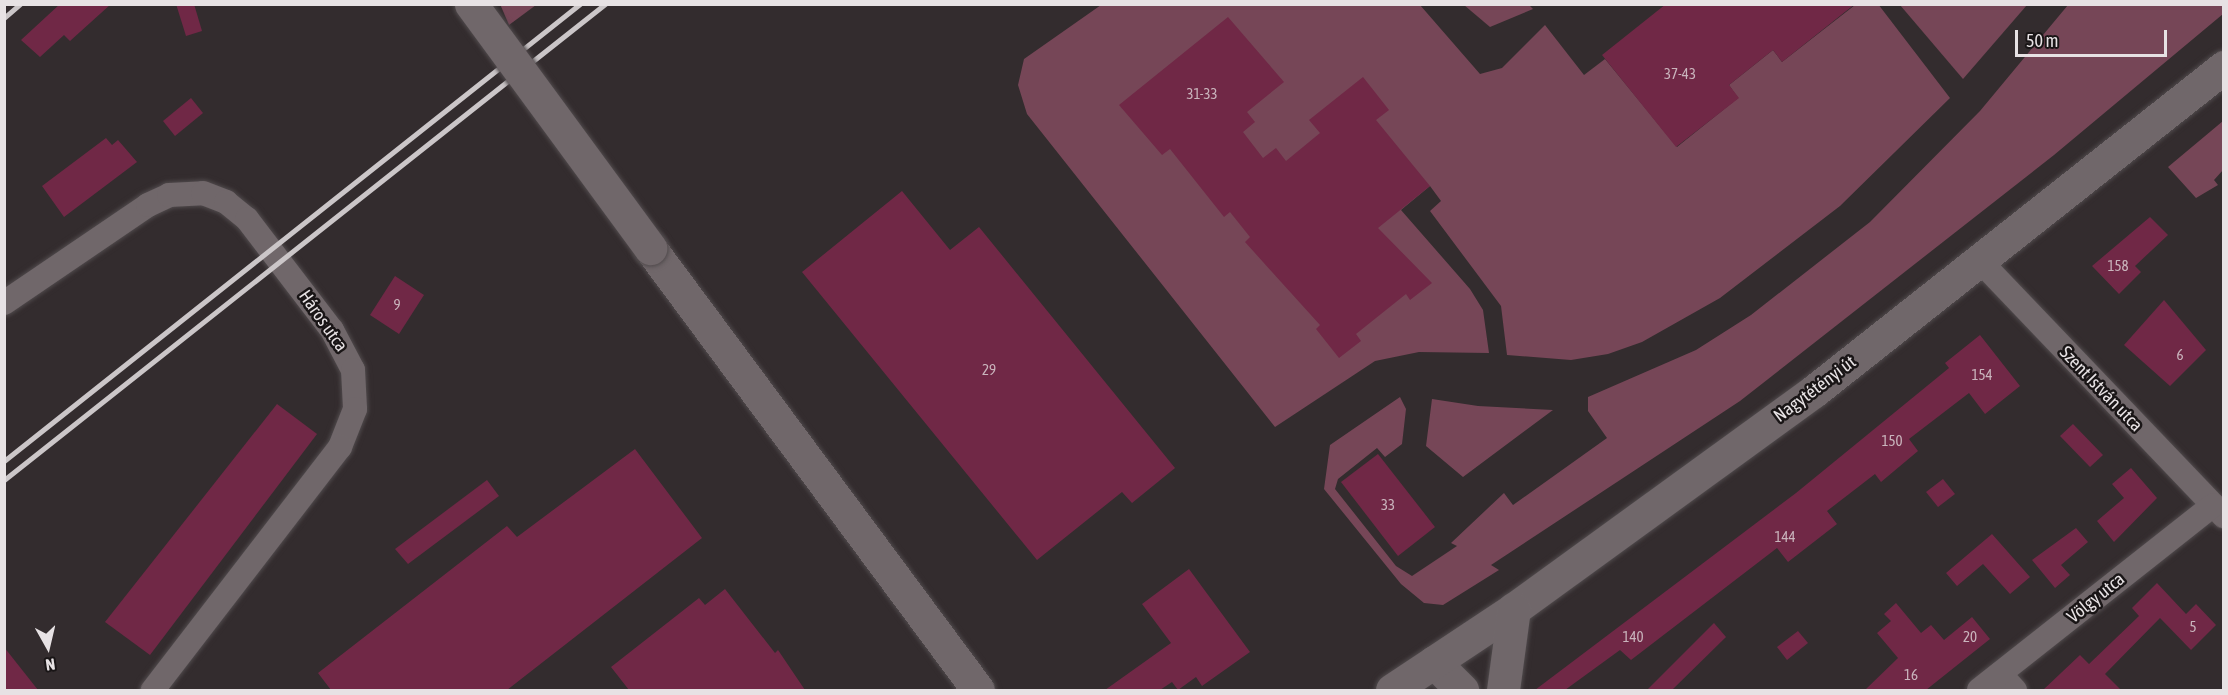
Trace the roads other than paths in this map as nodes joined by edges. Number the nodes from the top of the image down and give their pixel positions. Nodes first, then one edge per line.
1 (471, 4) edge
2 (2223, 67) edge
3 (1980, 261) junction
4 (4, 303) edge
5 (2218, 511) edge
6 (1514, 609) junction
7 (1434, 662) junction
8 (2008, 682) edge
9 (153, 690) edge
10 (978, 690) edge
11 (1392, 690) edge
12 (1462, 690) edge
13 (1503, 690) edge
14 (1979, 690) edge

1 - 10 main road, bridge
2 - 3 main road, Nagytétényi út
3 - 5 street, Szent István utca
3 - 6 main road, Nagytétényi út
4 - 9 street, Háros utca
5 - 8 street, Völgy utca
6 - 7 main road, Nagytétényi út
6 - 13 main road
7 - 11 main road, Nagytétényi út
7 - 12 main road
8 - 14 street, Völgy utca

